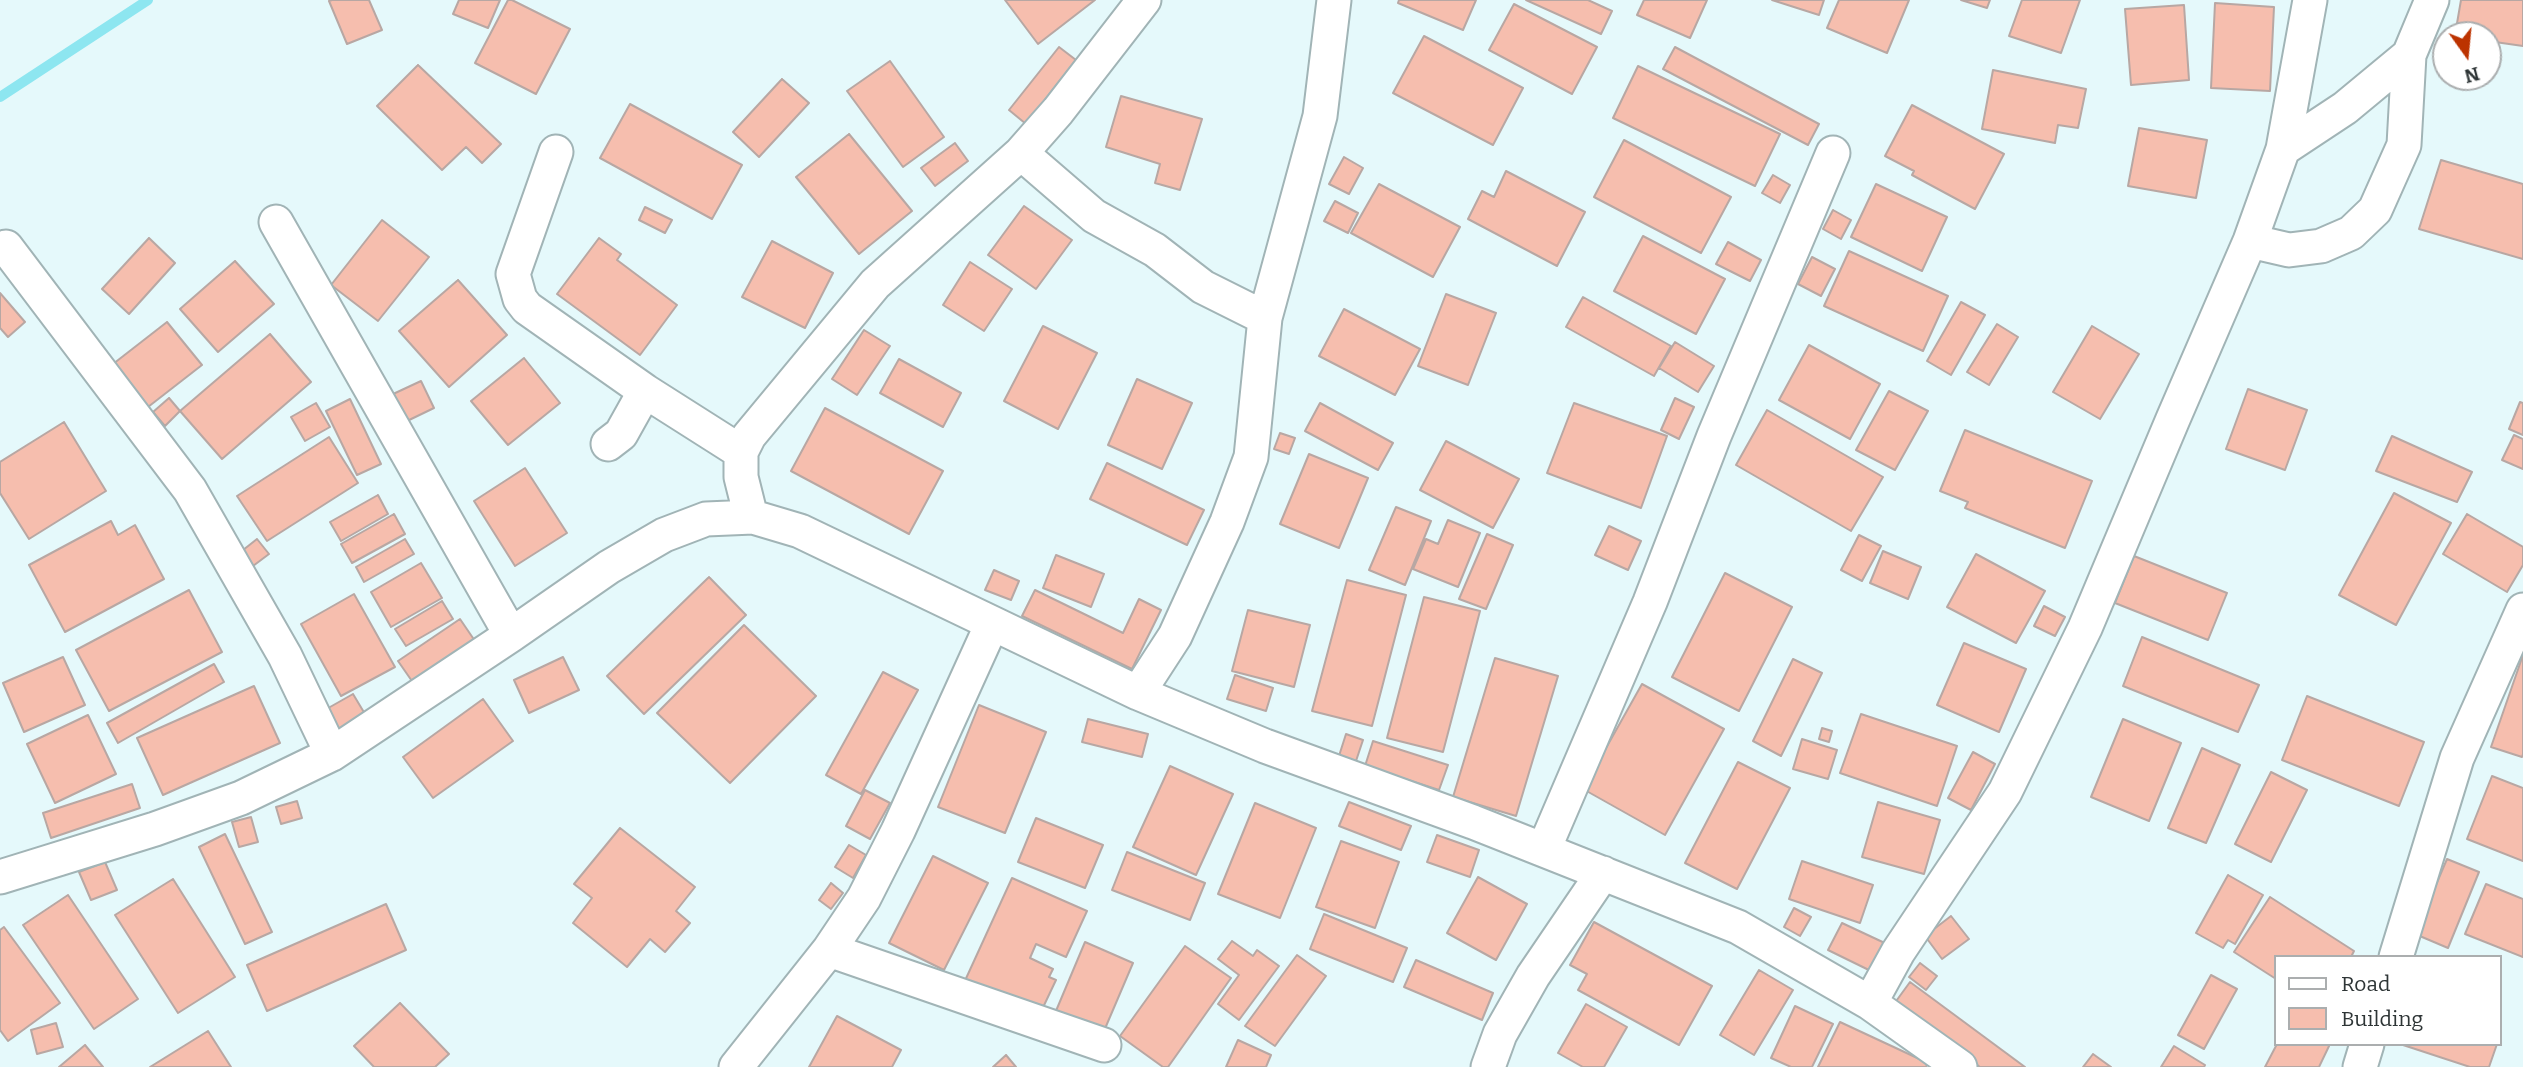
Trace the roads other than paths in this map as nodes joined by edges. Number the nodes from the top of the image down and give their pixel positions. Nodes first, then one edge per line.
1 (1144, 0) edge
2 (1334, 0) edge
3 (2310, 0) edge
4 (2432, 0) edge
5 (2409, 55) junction
6 (2283, 149) junction
7 (556, 152) dead end
8 (1021, 153) junction
9 (1833, 153) dead end
10 (276, 222) dead end
11 (2250, 241) junction
12 (6, 247) dead end
13 (1265, 318) junction
14 (645, 391) junction
15 (608, 444) dead end
16 (741, 452) junction
17 (751, 517) junction
18 (2523, 610) edge
19 (992, 624) junction
20 (511, 635) junction
21 (1138, 693) junction
22 (332, 754) junction
23 (1544, 849) junction
24 (1603, 873) junction
25 (0, 877) edge
26 (829, 950) junction
27 (2397, 955) edge
28 (1870, 1003) junction
29 (1104, 1045) dead end
30 (2366, 1046) edge
31 (1956, 1066) edge
32 (736, 1067) edge
33 (1488, 1067) edge
34 (2360, 1067) edge

1 - 8 street
2 - 13 street
3 - 6 street
4 - 5 street
5 - 6 street
5 - 11 street
6 - 11 street
7 - 14 street
8 - 13 street
8 - 16 street
9 - 23 street
10 - 20 street
11 - 28 street
12 - 22 street
13 - 21 street
14 - 15 street
14 - 16 street
16 - 17 street
17 - 19 street
17 - 20 street
18 - 27 street
19 - 21 street
19 - 26 street
20 - 22 street
21 - 23 street
22 - 25 street
23 - 24 street
24 - 28 street
24 - 33 street
26 - 29 street
26 - 32 street
28 - 31 street
30 - 34 street

